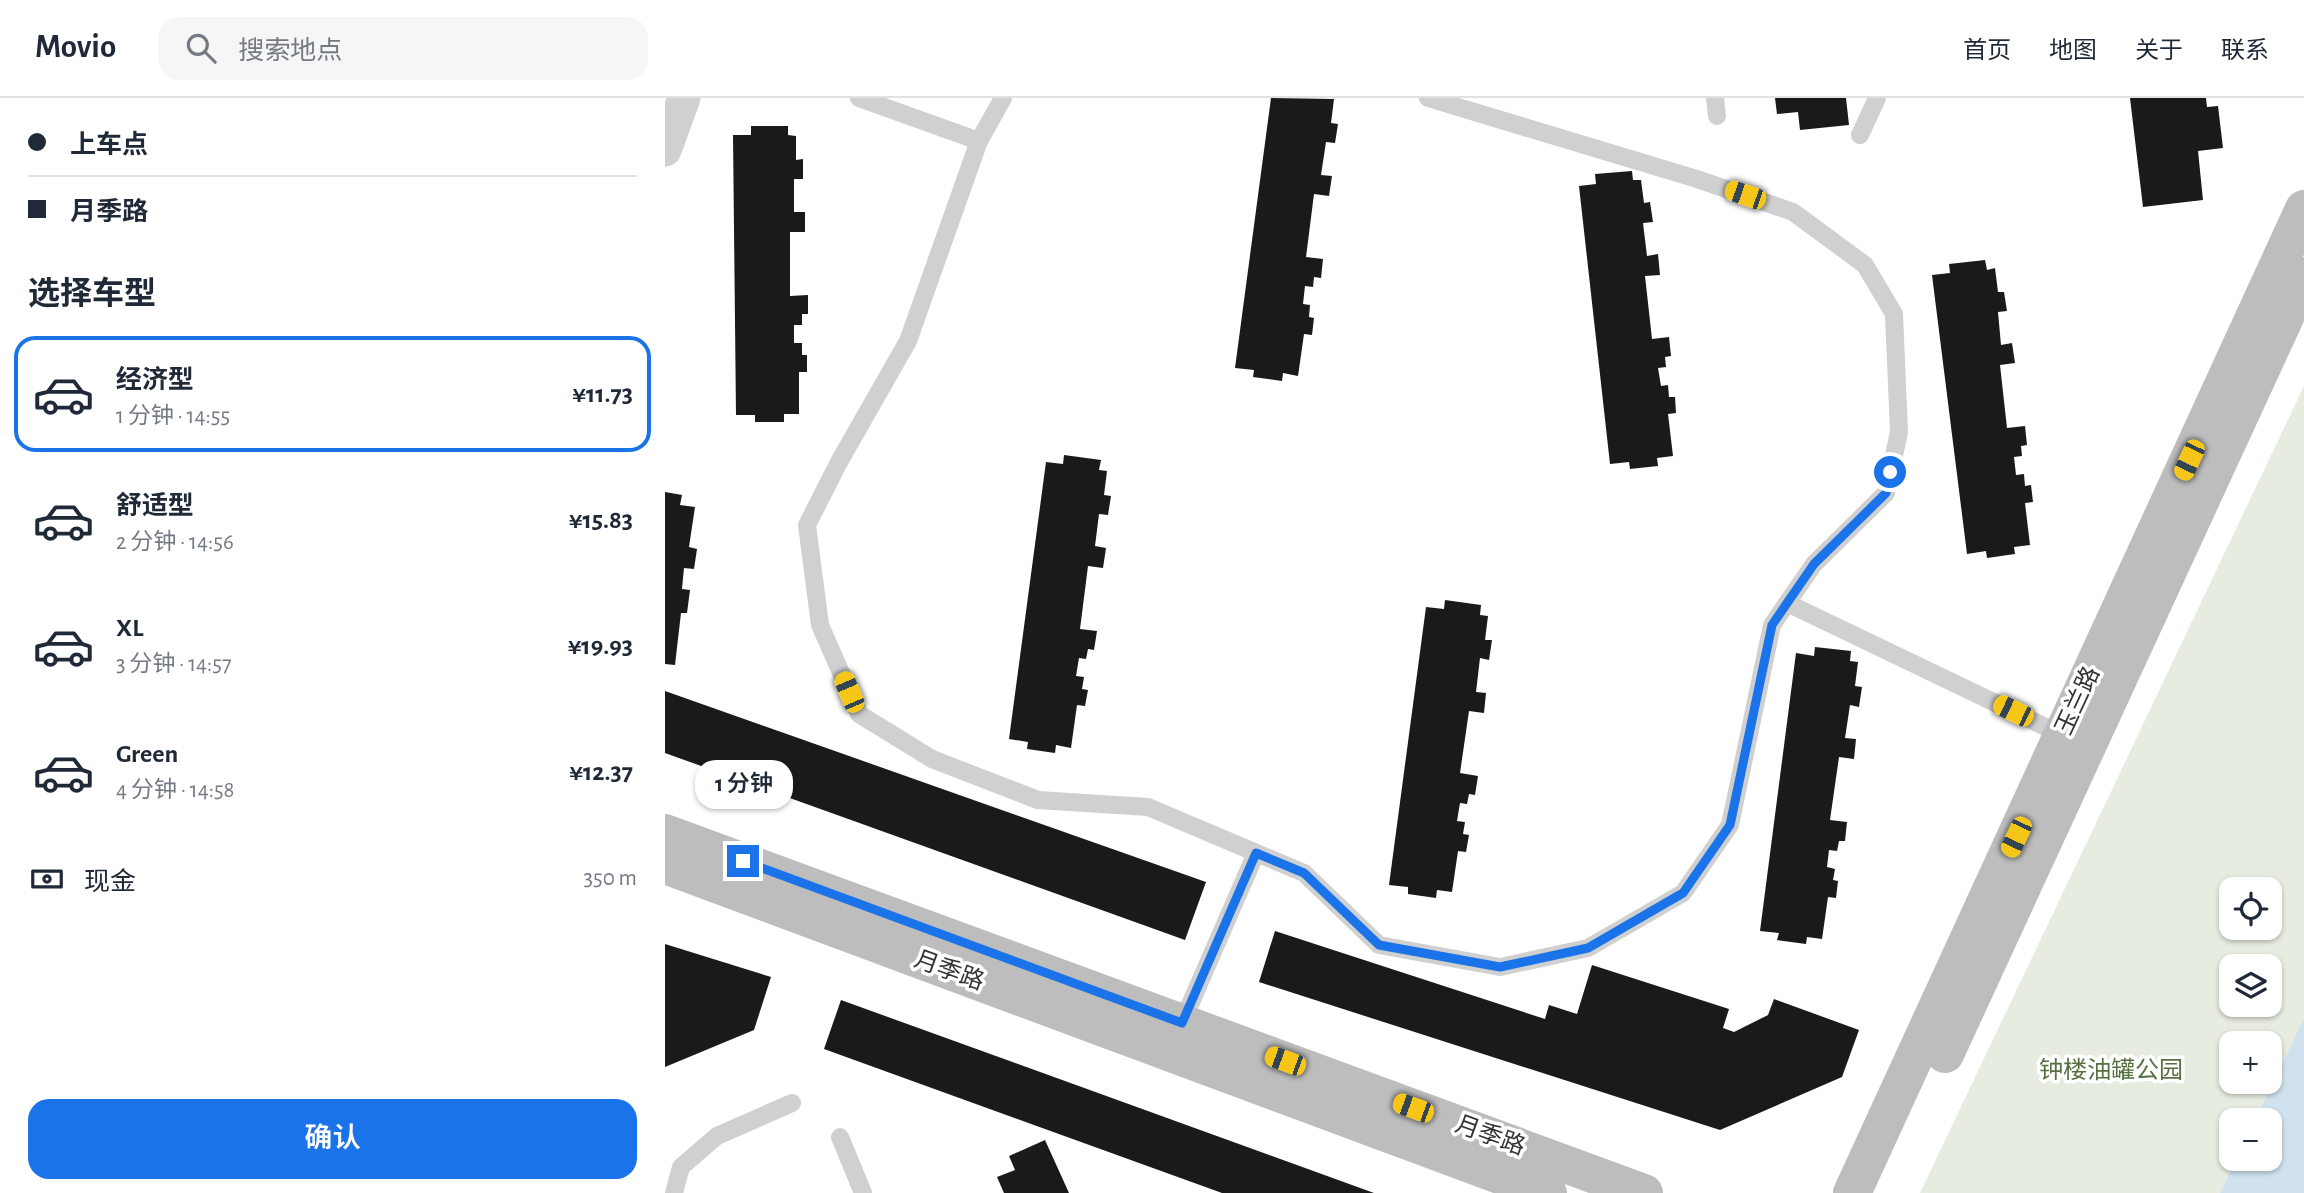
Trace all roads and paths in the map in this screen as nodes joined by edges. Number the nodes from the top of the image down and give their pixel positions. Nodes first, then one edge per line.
1 (684, 98) edge
2 (859, 98) edge
3 (1003, 98) edge
4 (1428, 98) edge
5 (1877, 98) edge
6 (1860, 135) dead end
7 (979, 141) junction
8 (665, 150) edge
9 (2304, 209) edge
10 (2304, 276) edge
11 (1787, 603) junction
12 (2063, 735) junction
13 (665, 833) edge
14 (1256, 853) junction
15 (665, 865) edge
16 (1182, 1023) junction
17 (792, 1103) dead end
18 (840, 1137) dead end
19 (674, 1193) edge
20 (863, 1193) edge
21 (1548, 1193) edge
22 (1644, 1193) edge
23 (1852, 1193) edge
24 (1882, 1193) edge

1 - 8 street
2 - 7 lane
3 - 7 lane
4 - 11 lane
5 - 6 lane
7 - 14 lane
9 - 12 street, 玉兰路
10 - 24 street, 玉兰路
11 - 12 lane
11 - 14 lane
12 - 23 street, 玉兰路
13 - 16 street, 月季路
14 - 16 lane
15 - 21 street, 月季路
16 - 22 street, 月季路
17 - 19 lane
18 - 20 lane

